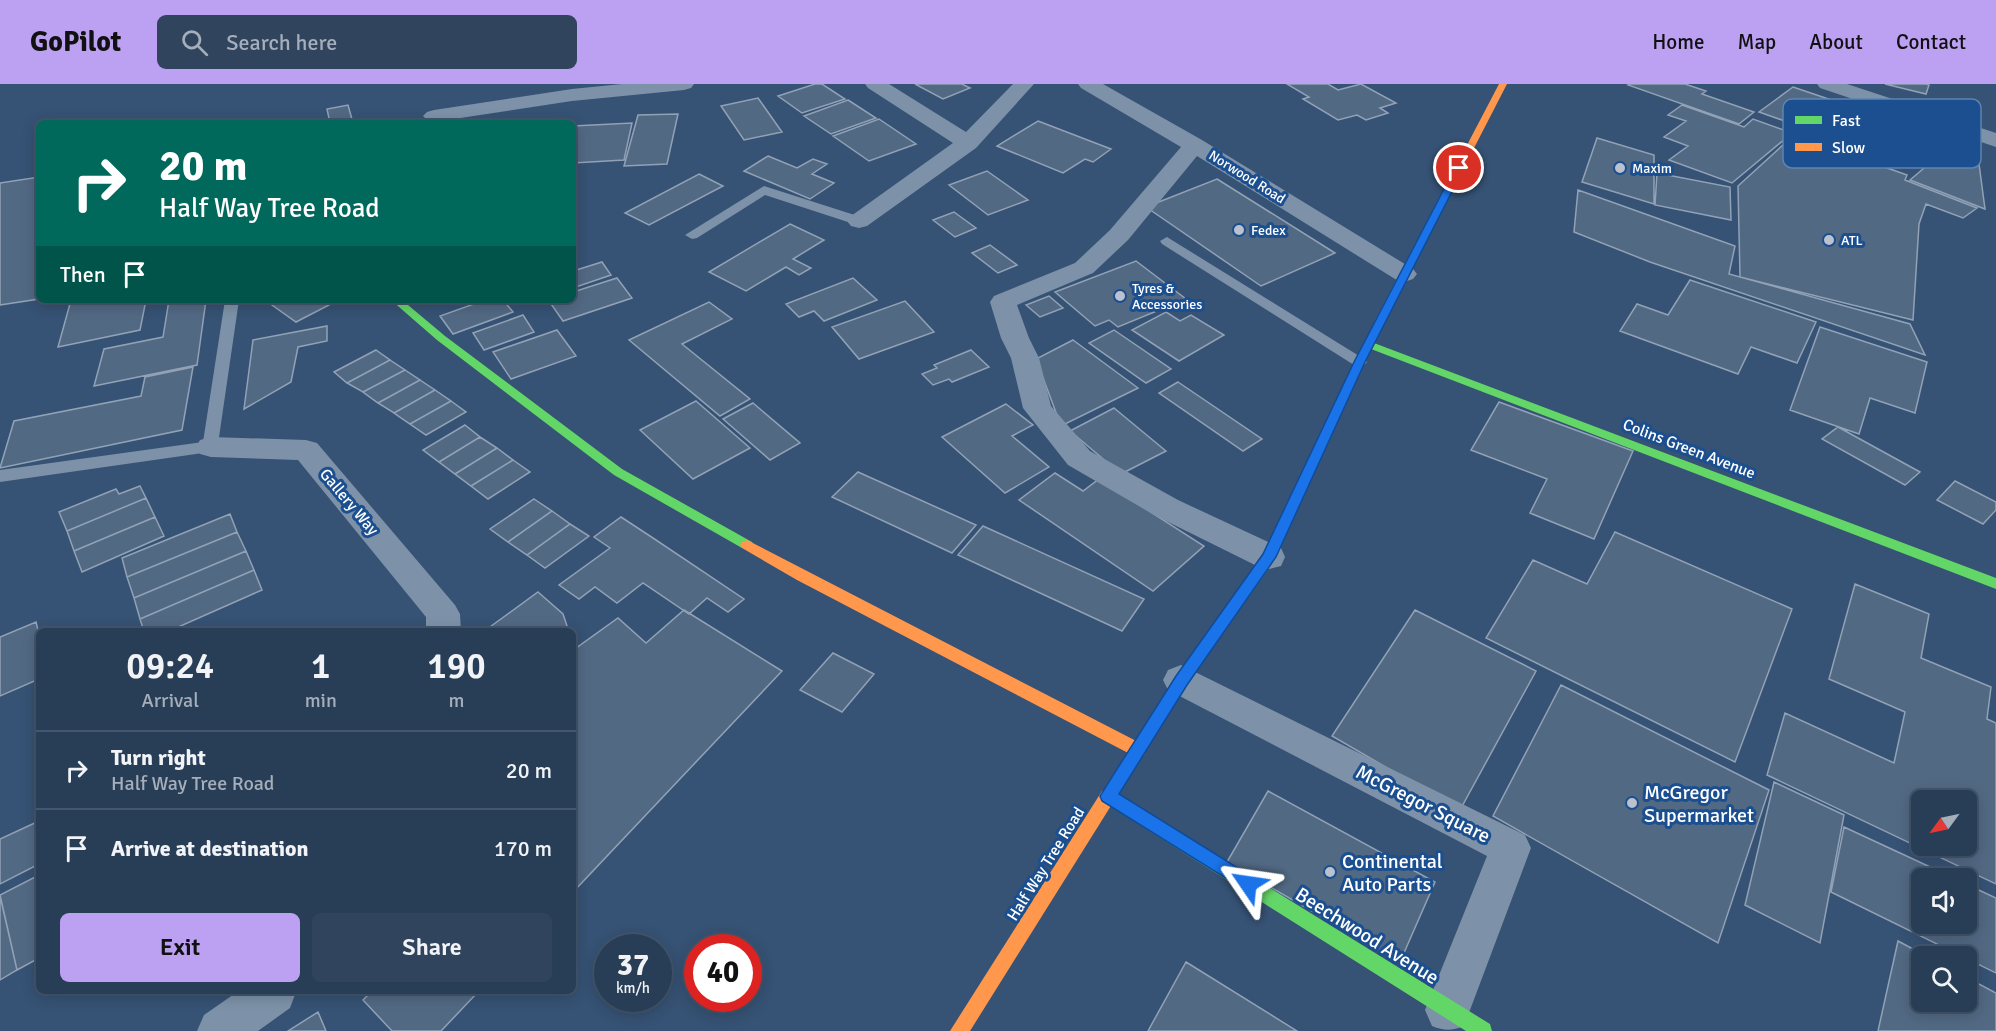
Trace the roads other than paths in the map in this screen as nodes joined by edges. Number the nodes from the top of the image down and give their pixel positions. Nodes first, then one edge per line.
1 (684, 84) edge
2 (875, 84) edge
3 (1024, 84) edge
4 (1088, 84) edge
5 (1503, 84) edge
6 (1827, 84) edge
7 (576, 90) edge
8 (1872, 99) edge
9 (434, 116) dead end
10 (1981, 135) edge
11 (1996, 140) edge
12 (968, 143) junction
13 (1194, 145) junction
14 (859, 221) joint
15 (692, 235) dead end
16 (1167, 241) dead end
17 (1404, 274) junction
18 (232, 303) edge
19 (400, 303) edge
20 (1370, 345) junction
21 (1359, 362) junction
22 (211, 447) junction
23 (0, 476) edge
24 (1269, 557) junction
25 (1996, 584) edge
26 (444, 628) edge
27 (1181, 681) junction
28 (1138, 750) junction
29 (1108, 796) junction
30 (271, 994) edge
31 (1448, 1010) junction
32 (220, 1031) edge
33 (959, 1031) edge
34 (1483, 1031) edge

1 - 7 street
2 - 12 street
3 - 12 street
4 - 13 street, Norwood Road
5 - 17 street, Half Way Tree Road
6 - 8 street
7 - 9 street
10 - 11 street
12 - 14 street
13 - 17 street, Norwood Road
13 - 24 street
14 - 15 lane
16 - 21 lane
17 - 20 street, Half Way Tree Road
18 - 22 lane
19 - 28 street
20 - 21 street, Half Way Tree Road
20 - 25 street, Colins Green Avenue
21 - 24 street, Half Way Tree Road
22 - 23 lane
22 - 26 street, Gallery Way
24 - 27 street, Half Way Tree Road
27 - 28 street, Half Way Tree Road
27 - 31 street, McGregor Square
28 - 29 street, Half Way Tree Road
29 - 31 street, Beechwood Avenue
29 - 33 street, Half Way Tree Road
30 - 32 street
31 - 34 street, Beechwood Avenue

